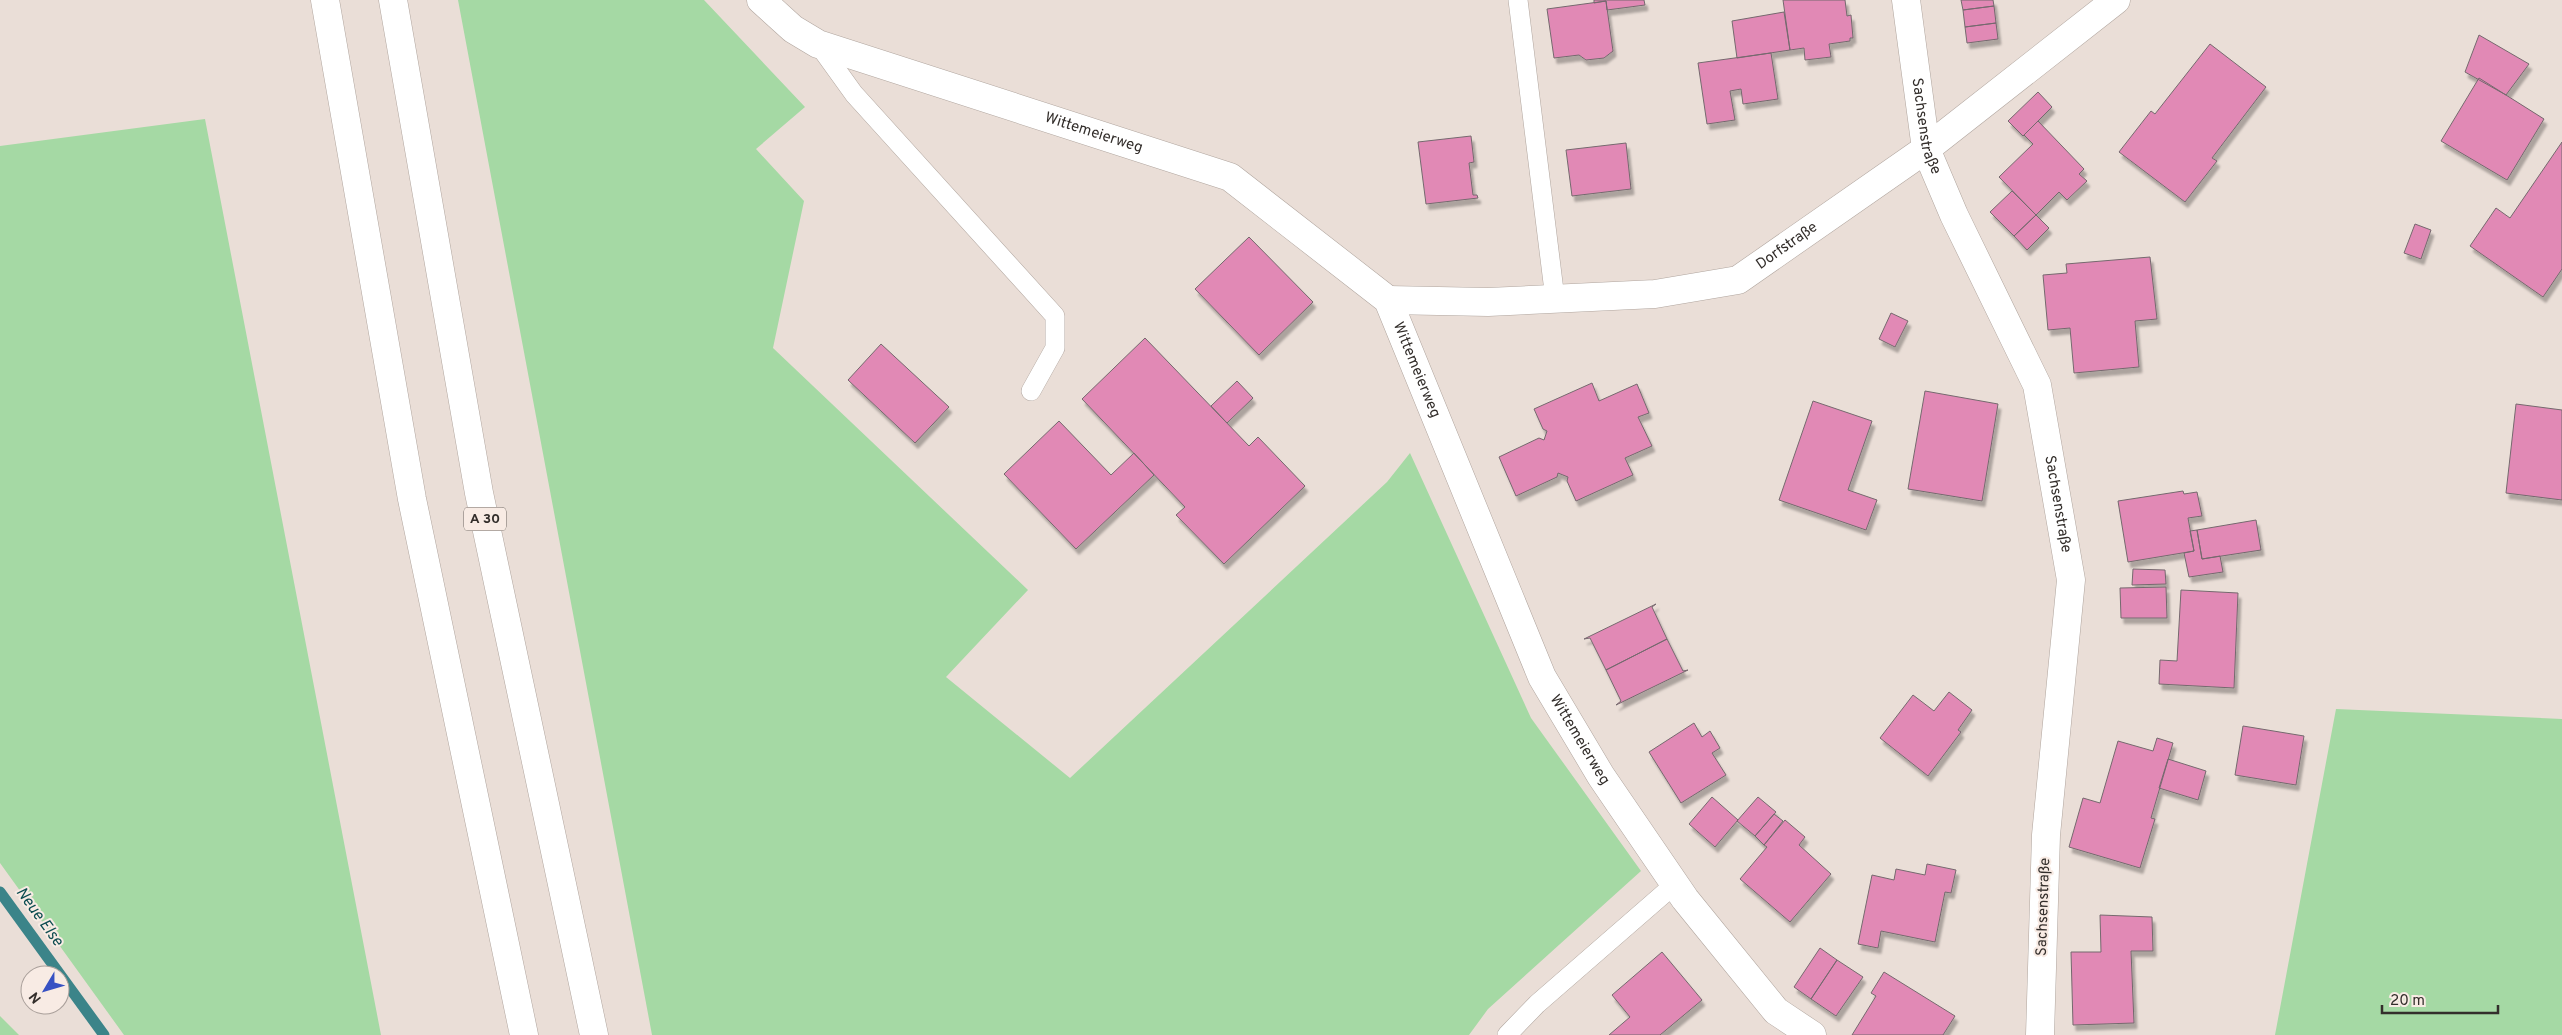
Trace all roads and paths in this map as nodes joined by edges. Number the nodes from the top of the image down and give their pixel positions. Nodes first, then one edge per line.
1 (325, 0) edge
2 (393, 0) edge
3 (761, 0) edge
4 (1518, 0) edge
5 (1906, 0) edge
6 (2116, 0) edge
7 (818, 44) junction
8 (1926, 149) junction
9 (1555, 299) junction
10 (1388, 300) junction
11 (1031, 391) dead end
12 (1675, 884) junction
13 (524, 1035) edge
14 (594, 1035) edge
15 (1507, 1035) edge
16 (1812, 1035) edge
17 (2040, 1035) edge

1 - 13 main road
2 - 14 main road, A 30
3 - 7 main road, Wittemeierweg
4 - 9 lane
5 - 8 main road, Sachsenstraße
6 - 8 main road, Dorfstraße
7 - 10 main road, Wittemeierweg
7 - 11 lane
8 - 9 main road, Dorfstraße
8 - 17 main road, Sachsenstraße
9 - 10 main road, Dorfstraße
10 - 12 main road, Wittemeierweg
12 - 15 lane
12 - 16 main road, Wittemeierweg

